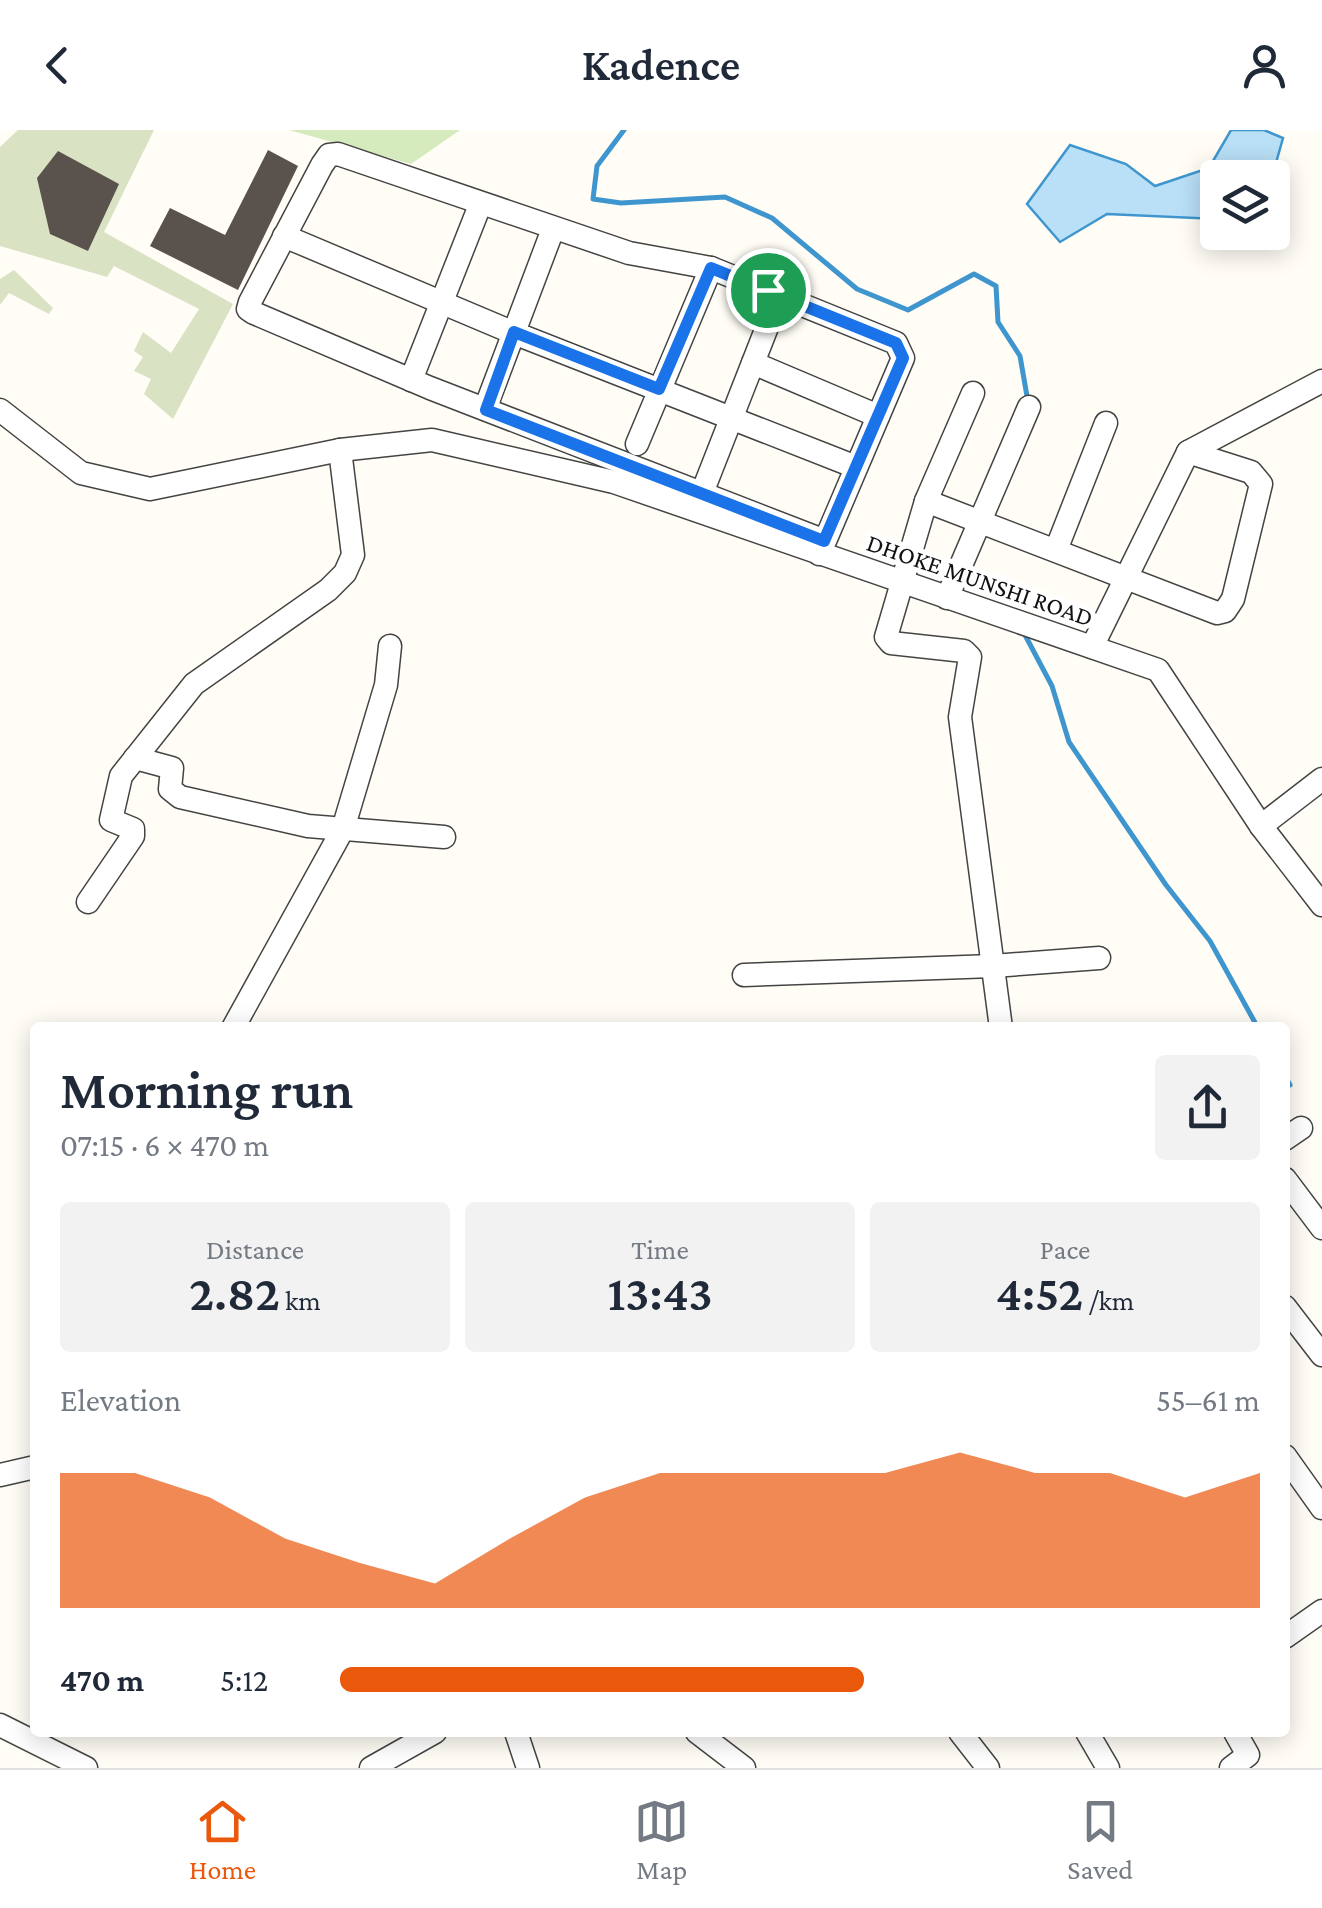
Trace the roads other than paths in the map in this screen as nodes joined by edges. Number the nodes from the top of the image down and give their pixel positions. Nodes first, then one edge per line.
1 (480, 204) junction
2 (553, 228) junction
3 (284, 236) junction
4 (711, 268) junction
5 (780, 294) junction
6 (441, 302) junction
7 (514, 332) junction
8 (754, 364) junction
9 (411, 380) junction
10 (1322, 381) edge
11 (659, 389) junction
12 (973, 393) dead end
13 (1028, 407) dead end
14 (0, 410) edge
15 (486, 410) junction
16 (878, 416) junction
17 (733, 418) junction
18 (1106, 423) dead end
19 (638, 444) dead end
20 (340, 450) junction
21 (1188, 452) junction
22 (856, 467) junction
23 (702, 493) junction
24 (926, 501) junction
25 (978, 520) junction
26 (822, 547) junction
27 (1056, 550) junction
28 (1124, 577) junction
29 (900, 582) junction
30 (947, 598) junction
31 (390, 646) dead end
32 (1092, 647) junction
33 (136, 758) junction
34 (1322, 779) edge
35 (1262, 826) junction
36 (343, 830) junction
37 (444, 837) dead end
38 (88, 902) dead end
39 (1322, 905) edge
40 (1099, 958) dead end
41 (993, 966) junction
42 (744, 974) dead end
43 (236, 1022) edge
44 (1000, 1022) edge
45 (1290, 1186) edge
46 (1322, 1228) edge
47 (1290, 1313) edge
48 (1322, 1355) edge
49 (1290, 1463) edge
50 (30, 1468) edge
51 (0, 1475) edge
52 (1322, 1508) edge
53 (1320, 1619) edge
54 (1290, 1629) edge
55 (0, 1724) edge
56 (426, 1737) edge
57 (518, 1737) edge
58 (704, 1737) edge
59 (964, 1737) edge
60 (1090, 1737) edge
61 (1236, 1737) edge
62 (1246, 1764) edge
63 (86, 1768) edge
64 (371, 1768) edge
65 (528, 1768) edge
66 (744, 1768) edge
67 (988, 1768) edge
68 (1108, 1768) edge

1 - 2 street
1 - 3 street
1 - 6 street
2 - 4 street
2 - 7 street
3 - 6 street
3 - 9 street
4 - 5 street
4 - 11 street
5 - 8 street
5 - 16 street
6 - 7 street
6 - 9 street
7 - 11 street
7 - 15 street
8 - 16 street
8 - 17 street
9 - 15 street
10 - 21 street
11 - 17 street
11 - 19 street
12 - 24 street
13 - 25 street
14 - 20 street, DHOKE MUNSHI ROAD
15 - 23 street
16 - 22 street
17 - 22 street
17 - 23 street
18 - 27 street
20 - 26 street, DHOKE MUNSHI ROAD
20 - 33 street
21 - 28 street
21 - 28 street
22 - 26 street
23 - 26 street
24 - 25 street
24 - 29 street
25 - 27 street
25 - 30 street
26 - 29 street, DHOKE MUNSHI ROAD
27 - 28 street
28 - 32 street
29 - 30 street, DHOKE MUNSHI ROAD
29 - 41 street
30 - 32 street, DHOKE MUNSHI ROAD
31 - 36 street
32 - 35 street, DHOKE MUNSHI ROAD
33 - 36 street
33 - 38 street
34 - 35 street
35 - 39 street, DHOKE MUNSHI ROAD
36 - 37 street
36 - 43 street
40 - 41 street
41 - 42 street
41 - 44 street
45 - 46 street
47 - 48 street
49 - 52 street
50 - 51 street
53 - 54 street
55 - 63 street
56 - 64 street
57 - 65 street
58 - 66 street
59 - 67 street
60 - 68 street
61 - 62 street

